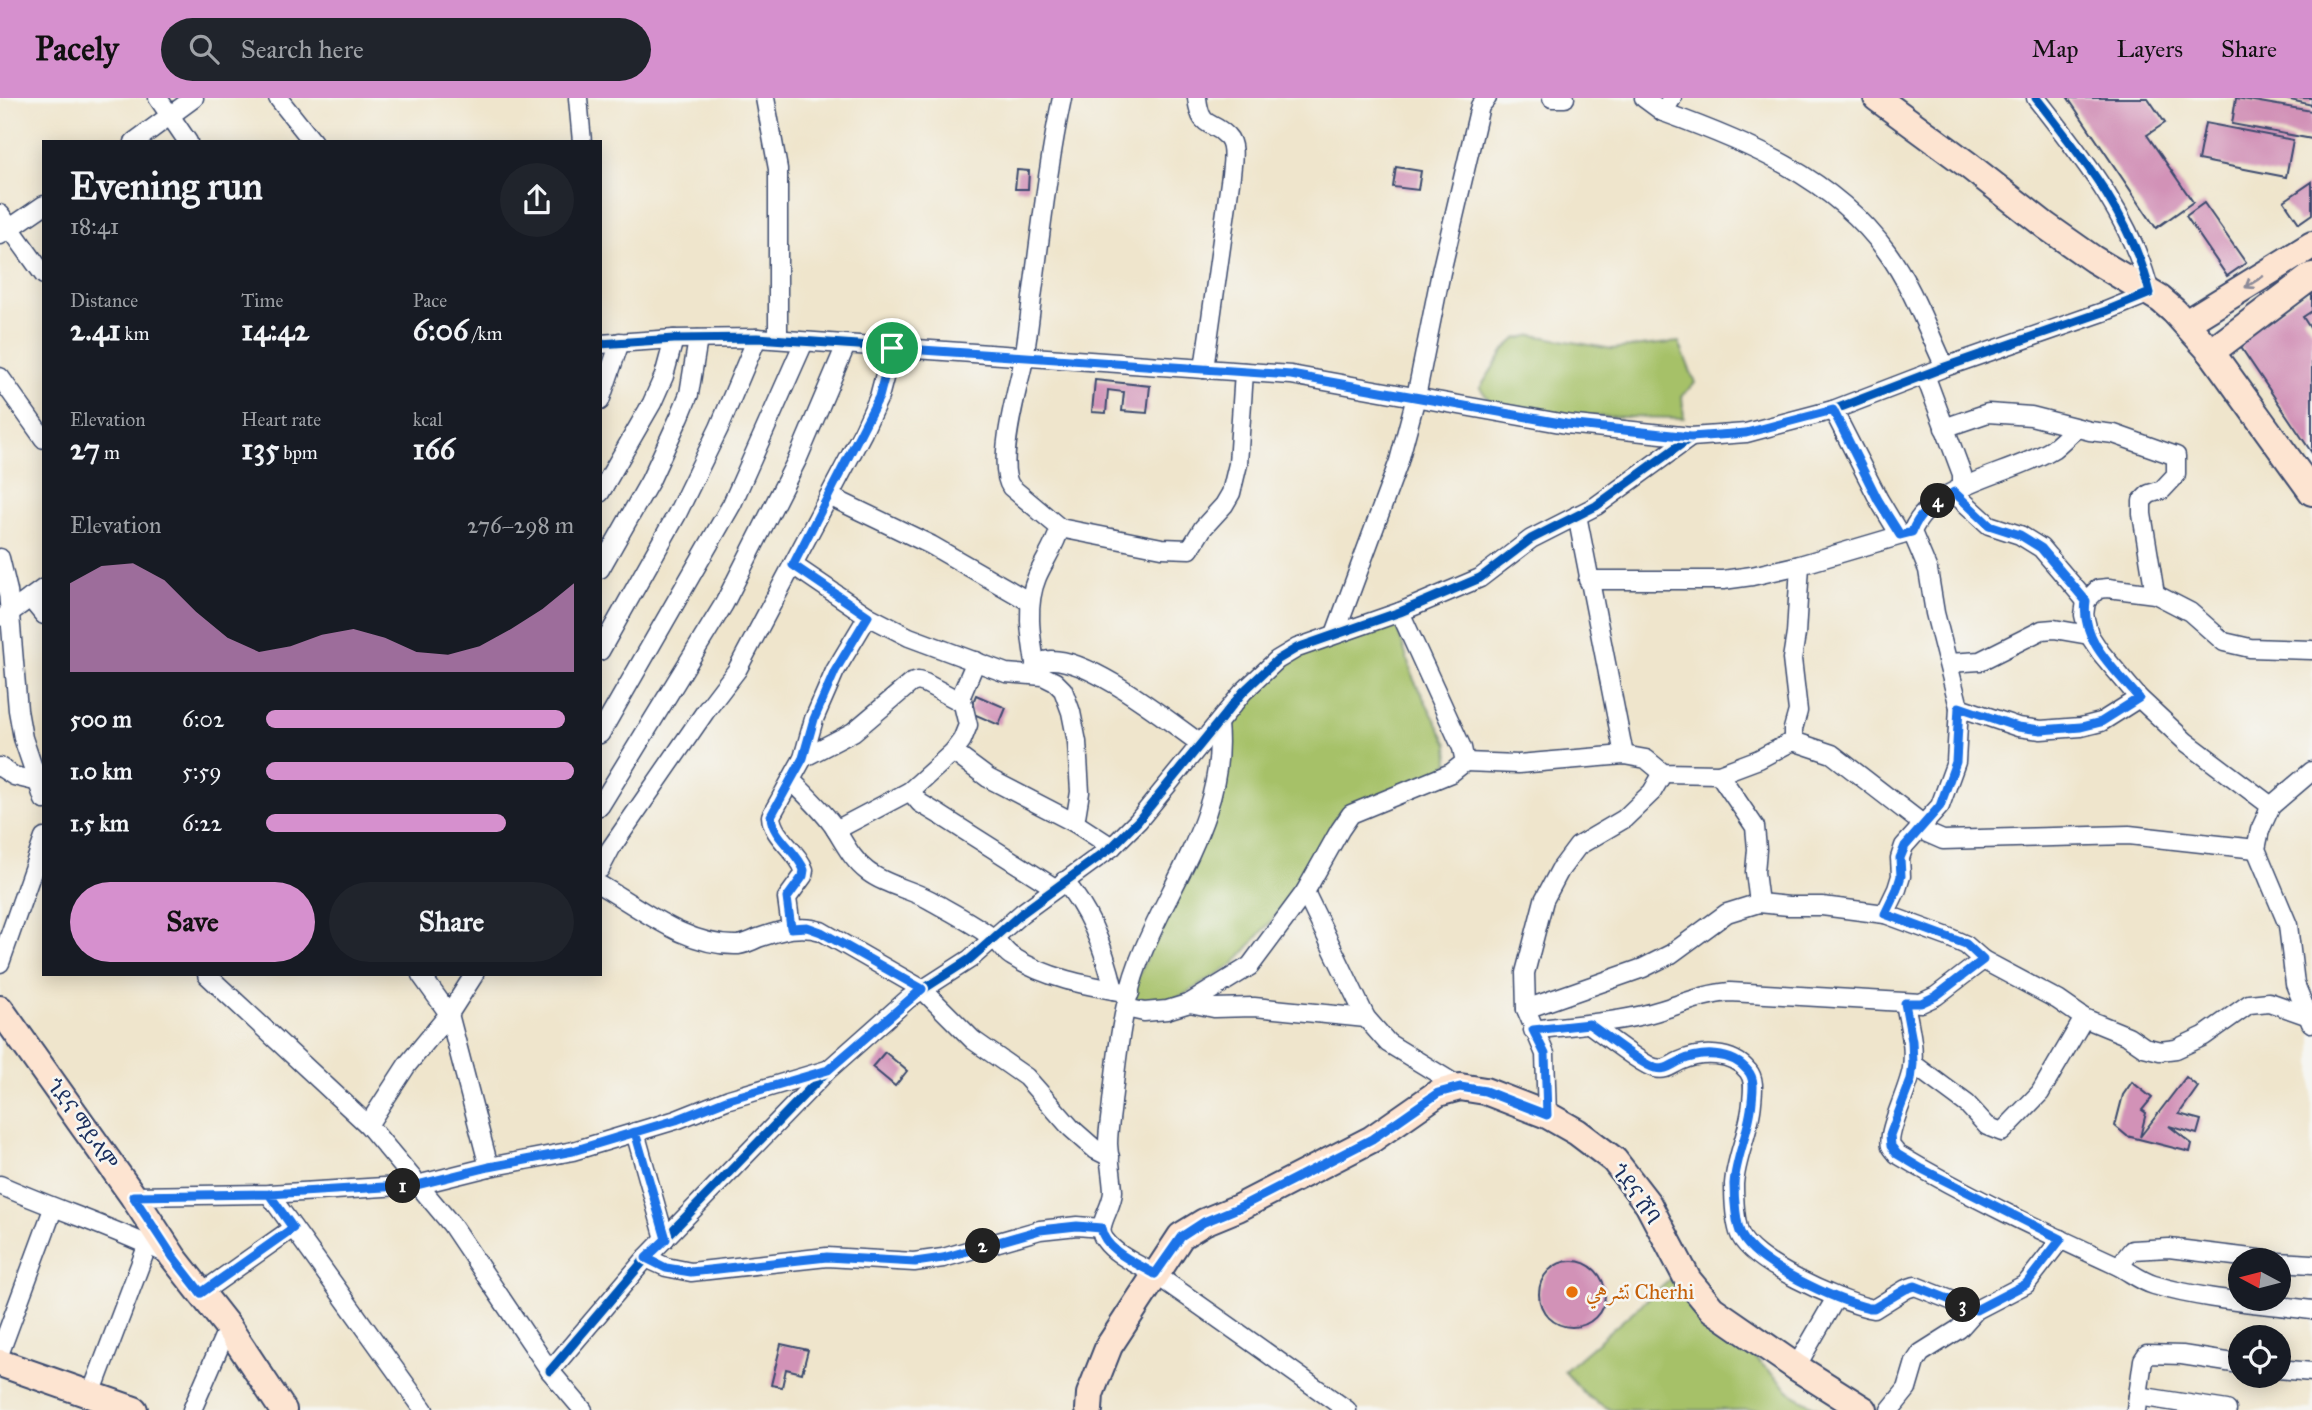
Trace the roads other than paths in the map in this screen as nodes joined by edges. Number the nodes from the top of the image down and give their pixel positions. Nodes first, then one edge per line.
1 (158, 98) edge
2 (194, 98) edge
3 (278, 98) edge
4 (578, 98) edge
5 (765, 98) edge
6 (1061, 98) edge
7 (1197, 98) edge
8 (1488, 98) edge
9 (1552, 98) edge
10 (1565, 98) edge
11 (1644, 98) edge
12 (1877, 98) edge
13 (2036, 98) edge
14 (1667, 105) edge
15 (171, 115) junction
16 (137, 140) edge
17 (187, 140) edge
18 (311, 140) edge
19 (582, 140) edge
20 (42, 206) edge
21 (3, 225) edge
22 (2312, 246) edge
23 (42, 273) edge
24 (2312, 276) edge
25 (2150, 293) junction
26 (2186, 323) junction
27 (757, 338) junction
28 (674, 339) junction
29 (698, 339) junction
30 (778, 339) junction
31 (620, 342) junction
32 (804, 342) junction
33 (602, 344) edge
34 (846, 345) junction
35 (892, 348) junction
36 (2210, 352) junction
37 (1024, 358) junction
38 (1945, 367) junction
39 (1204, 369) junction
40 (1244, 372) junction
41 (1925, 375) junction
42 (0, 377) edge
43 (602, 395) edge
44 (1416, 397) junction
45 (1833, 410) junction
46 (1944, 428) junction
47 (2077, 428) junction
48 (42, 436) edge
49 (1691, 437) junction
50 (1958, 489) junction
51 (602, 490) edge
52 (2312, 492) edge
53 (829, 496) junction
54 (1577, 515) junction
55 (1060, 528) junction
56 (1906, 534) junction
57 (0, 558) edge
58 (602, 565) edge
59 (793, 565) junction
60 (1800, 565) junction
61 (1588, 580) junction
62 (37, 593) edge
63 (2155, 594) junction
64 (2086, 601) junction
65 (1030, 602) junction
66 (1400, 612) junction
67 (868, 616) junction
68 (5, 617) edge
69 (1335, 634) junction
70 (2089, 635) junction
71 (602, 647) edge
72 (2312, 650) edge
73 (976, 661) junction
74 (1949, 663) junction
75 (1036, 670) junction
76 (2139, 698) junction
77 (961, 702) junction
78 (1959, 707) junction
79 (1217, 724) junction
80 (602, 730) edge
81 (1793, 741) junction
82 (1201, 744) junction
83 (953, 752) junction
84 (36, 755) edge
85 (1624, 755) junction
86 (803, 758) junction
87 (1465, 761) junction
88 (0, 767) edge
89 (2312, 771) edge
90 (1663, 773) junction
91 (1719, 774) junction
92 (792, 781) junction
93 (41, 791) edge
94 (910, 791) junction
95 (602, 803) edge
96 (2271, 806) junction
97 (1075, 823) junction
98 (1923, 825) junction
99 (836, 830) junction
100 (42, 844) edge
101 (606, 845) edge
102 (1111, 847) junction
103 (2256, 849) junction
104 (1060, 884) junction
105 (602, 886) edge
106 (1305, 892) junction
107 (1759, 903) junction
108 (1885, 914) junction
109 (791, 928) junction
110 (994, 939) junction
111 (1983, 960) junction
112 (0, 963) edge
113 (208, 976) edge
114 (421, 976) edge
115 (473, 976) edge
116 (922, 989) junction
117 (1123, 997) junction
118 (1190, 1003) junction
119 (1905, 1003) junction
120 (0, 1009) edge
121 (1526, 1009) junction
122 (449, 1014) junction
123 (1366, 1018) junction
124 (2084, 1018) junction
125 (2309, 1020) edge
126 (1589, 1024) junction
127 (1533, 1030) junction
128 (1913, 1064) junction
129 (828, 1070) junction
130 (1460, 1087) junction
131 (1547, 1115) junction
132 (368, 1125) junction
133 (635, 1132) junction
134 (1110, 1157) junction
135 (489, 1167) junction
136 (0, 1185) edge
137 (417, 1185) junction
138 (269, 1194) junction
139 (133, 1196) junction
140 (53, 1209) junction
141 (293, 1228) junction
142 (1101, 1228) junction
143 (666, 1239) junction
144 (2061, 1239) junction
145 (148, 1244) junction
146 (2228, 1255) edge
147 (173, 1257) junction
148 (646, 1258) junction
149 (2291, 1263) edge
150 (2312, 1264) edge
151 (2119, 1266) junction
152 (1155, 1274) junction
153 (201, 1293) junction
154 (1839, 1298) junction
155 (1976, 1310) junction
156 (2312, 1310) edge
157 (228, 1327) junction
158 (0, 1352) edge
159 (2228, 1362) edge
160 (0, 1363) edge
161 (1796, 1367) junction
162 (550, 1371) junction
163 (2291, 1371) edge
164 (2312, 1373) edge
165 (91, 1394) junction
166 (2137, 1403) edge
167 (134, 1410) edge
168 (192, 1410) edge
169 (283, 1410) edge
170 (424, 1410) edge
171 (583, 1410) edge
172 (1089, 1410) edge
173 (1347, 1410) edge
174 (1864, 1410) edge
175 (1890, 1410) edge
176 (2227, 1410) edge

1 - 15 street
2 - 15 street
3 - 18 street
4 - 19 street
5 - 30 street
6 - 37 street
7 - 39 street
8 - 44 street
9 - 10 street
11 - 14 street
12 - 25 street
13 - 25 street
14 - 38 street
15 - 16 street
15 - 17 street
20 - 21 street
21 - 23 street
22 -> 26 street
24 - 36 street
25 - 26 street
25 - 38 street
26 - 36 street
27 - 29 street
27 - 30 street
27 - 71 street
28 - 29 street
28 - 31 street
28 - 51 street
29 - 58 street
30 - 32 street
31 - 33 street
31 - 43 street
32 - 34 street
32 - 80 street
34 - 35 street
34 - 95 street
35 - 37 street
35 - 53 street
36 - 52 street
37 - 39 street
37 - 55 street
38 - 41 street
39 - 40 street
40 - 44 street
40 - 55 street
41 - 45 street
41 - 46 street
42 - 48 street
44 - 49 street
44 - 69 street
45 - 49 street
45 - 56 street
46 - 47 street
46 - 50 street
47 - 50 street
47 - 63 street
49 - 54 street
50 - 56 street
50 - 64 street
53 - 59 street
53 - 65 street
54 - 61 street
54 - 66 street
55 - 65 street
56 - 60 street
56 - 74 street
57 - 68 street
59 - 67 street
59 - 101 street
60 - 61 street
60 - 81 street
61 - 85 street
62 - 68 street
63 - 64 street
63 - 72 street
64 - 70 street
65 - 75 street
66 - 69 street
66 - 87 street
67 - 73 street
67 - 86 street
68 - 84 street
69 - 79 street
70 - 74 street
70 - 76 street
73 - 75 street
73 - 77 street
74 - 78 street
75 - 82 street
75 - 97 street
76 - 78 street
76 - 96 street
77 - 83 street
77 - 86 street
78 - 98 street
79 - 82 street
79 - 117 street
81 - 91 street
81 - 98 street
82 - 102 street
83 - 94 street
83 - 97 street
84 - 93 street
85 - 87 street
85 - 90 street
86 - 92 street
87 - 106 street
88 - 93 street
89 - 96 street
90 - 91 street
90 - 121 street
91 - 107 street
92 - 99 street
92 - 109 street
94 - 99 street
94 - 104 street
96 - 103 street
97 - 102 street
98 - 103 street
98 - 108 street
99 - 110 street
100 - 112 street
102 - 104 street
103 - 125 street
104 - 110 street
104 - 117 street
105 - 109 street
106 - 118 street
106 - 123 street
107 - 108 street
107 - 121 street
108 - 111 street
109 - 116 street
110 - 116 street
110 - 117 street
111 - 119 street
111 - 124 street
113 - 132 street
114 - 122 street
115 - 122 street
116 - 129 street
116 - 134 street
117 - 118 street
117 - 134 street
118 - 123 street
119 - 126 street
119 - 128 street
120 - 139 street, ጎደና ማይላም
121 - 127 street
122 - 132 street
122 - 135 street
123 - 130 street
124 - 125 street
124 - 128 street
126 - 127 street
126 - 154 street
127 - 131 street
128 - 144 street
129 - 133 street
129 - 143 street
130 - 131 street, ጎደና ሸባ
130 - 152 street
131 - 161 street, ጎደና ሸባ
132 - 137 street
133 - 135 street
133 - 143 street
134 - 142 street
135 - 137 street
136 - 140 street
137 - 138 street
137 - 162 street
138 - 139 street
138 - 141 street
139 - 147 street, ጎደና ማይላም
140 - 145 street
140 - 158 street
141 - 153 street
141 - 170 street
142 - 148 street
142 - 152 street
143 - 148 street
144 - 151 street
144 - 155 street
145 - 147 street
145 - 165 street
146 - 151 street
147 - 153 street, ጎደና ማይላም
148 - 162 street
149 - 150 street
151 - 156 street
152 - 172 street
152 - 173 street
153 - 157 street, ጎደና ማይላም
154 - 155 street
154 - 161 street
155 - 175 street
157 - 168 street
157 - 169 street, ጎደና ማይላም
159 - 166 street
160 - 165 street
161 - 174 street, ጎደና ሸባ
162 - 171 street
163 - 164 street
165 - 167 street
166 - 176 street

